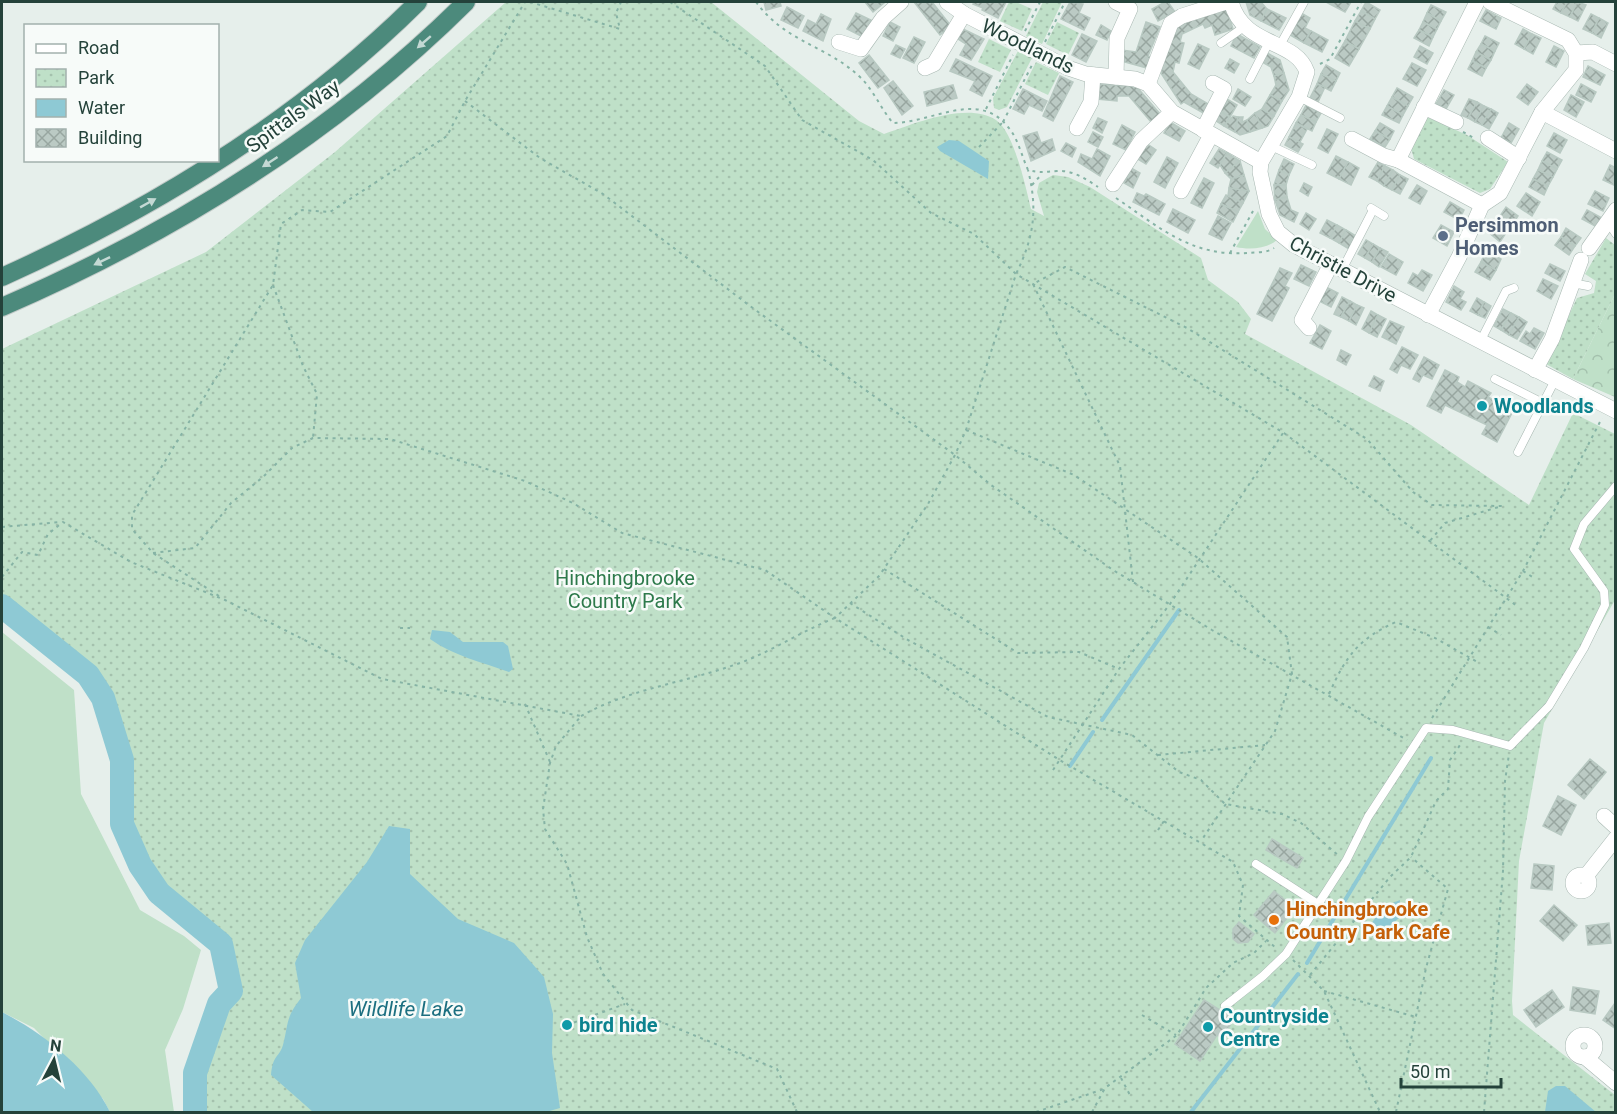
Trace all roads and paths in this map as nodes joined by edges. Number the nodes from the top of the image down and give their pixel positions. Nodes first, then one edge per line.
1 (418, 2) edge
2 (466, 2) edge
3 (525, 2) edge
4 (530, 2) edge
5 (621, 2) edge
6 (670, 2) edge
7 (756, 2) edge
8 (901, 2) edge
9 (947, 2) edge
10 (1040, 2) edge
11 (1065, 2) edge
12 (1116, 2) edge
13 (1229, 2) edge
14 (1304, 2) edge
15 (1361, 2) edge
16 (1477, 2) edge
17 (1490, 2) edge
18 (964, 14) junction
19 (1244, 27) junction
20 (839, 42) dead end
21 (1019, 43) junction
22 (1221, 43) dead end
23 (1274, 44) junction
24 (1039, 53) junction
25 (1576, 53) junction
26 (1616, 64) edge
27 (925, 68) dead end
28 (1307, 72) junction
29 (1093, 75) junction
30 (1116, 77) junction
31 (1250, 79) dead end
32 (1213, 83) dead end
33 (1148, 84) junction
34 (1299, 97) junction
35 (465, 101) junction
36 (1424, 107) junction
37 (986, 110) junction
38 (1172, 112) junction
39 (1542, 112) junction
40 (1340, 118) dead end
41 (1003, 122) junction
42 (1456, 122) joint
43 (1077, 128) dead end
44 (1207, 132) junction
45 (1488, 138) joint
46 (1352, 139) dead end
47 (1271, 146) junction
48 (979, 147) dead end
49 (1616, 151) edge
50 (1519, 158) junction
51 (219, 159) edge
52 (1398, 160) junction
53 (216, 162) edge
54 (1261, 162) junction
55 (1312, 165) dead end
56 (1028, 170) junction
57 (1042, 174) junction
58 (1032, 186) junction
59 (1107, 188) junction
60 (1181, 191) dead end
61 (1263, 193) junction
62 (1482, 205) junction
63 (1384, 216) dead end
64 (1613, 222) edge
65 (1286, 240) junction
66 (1229, 254) junction
67 (1336, 267) junction
68 (1016, 274) junction
69 (2, 277) edge
70 (1571, 283) junction
71 (1033, 284) junction
72 (273, 285) junction
73 (1588, 286) dead end
74 (1514, 288) dead end
75 (2, 307) edge
76 (1428, 315) junction
77 (1309, 328) dead end
78 (1480, 342) junction
79 (1535, 370) junction
80 (1495, 379) dead end
81 (1555, 380) junction
82 (1543, 403) junction
83 (1612, 409) edge
84 (966, 430) junction
85 (1284, 433) junction
86 (313, 438) junction
87 (1518, 452) dead end
88 (954, 455) junction
89 (1616, 486) edge
90 (1125, 510) junction
91 (63, 522) junction
92 (2, 527) edge
93 (1430, 542) junction
94 (153, 552) junction
95 (1198, 558) junction
96 (884, 569) junction
97 (1523, 571) junction
98 (2, 577) edge
99 (1534, 578) dead end
100 (1134, 582) junction
101 (1505, 599) junction
102 (225, 600) junction
103 (850, 603) junction
104 (1170, 604) junction
105 (1517, 606) dead end
106 (835, 618) junction
107 (1487, 627) junction
108 (400, 628) dead end
109 (410, 628) dead end
110 (1501, 635) dead end
111 (1468, 656) junction
112 (1479, 663) dead end
113 (1119, 669) junction
114 (1292, 674) junction
115 (1329, 694) junction
116 (525, 704) junction
117 (581, 716) junction
118 (1084, 723) junction
119 (1426, 728) junction
120 (1464, 734) junction
121 (1266, 745) junction
122 (1416, 745) junction
123 (1510, 746) junction
124 (1158, 755) junction
125 (1058, 759) junction
126 (550, 763) junction
127 (1053, 770) dead end
128 (1225, 804) junction
129 (1604, 816) dead end
130 (1164, 821) junction
131 (1616, 827) edge
132 (1158, 830) dead end
133 (1616, 838) edge
134 (1200, 842) junction
135 (1411, 857) junction
136 (1346, 861) junction
137 (1256, 864) dead end
138 (1586, 876) dead end
139 (1318, 904) junction
140 (1286, 954) junction
141 (1310, 975) junction
142 (1324, 991) junction
143 (625, 1004) junction
144 (1225, 1006) dead end
145 (1142, 1015) dead end
146 (1416, 1017) junction
147 (567, 1024) dead end
148 (1177, 1035) junction
149 (1585, 1057) dead end
150 (1121, 1078) junction
151 (1616, 1083) edge
152 (1105, 1088) junction
153 (1131, 1097) dead end
154 (797, 1113) edge
155 (1036, 1113) edge
156 (1092, 1113) edge
157 (1380, 1113) edge
158 (1396, 1113) edge
159 (1484, 1113) edge

51 -> 1 highway, Spittals Way
2 -> 75 highway, Spittals Way
3 - 35 path
4 - 5 path
6 - 68 path
7 - 37 path
8 - 20 street
9 - 18 street, Woodlands
10 - 21 path
11 - 24 path
12 - 30 street
13 - 19 street
13 - 33 street
14 - 23 lane
15 - 28 path
16 - 36 street
17 - 25 street
18 - 21 street, Woodlands
18 - 27 street, Woodlands
19 - 22 lane
19 - 23 street
21 - 24 street, Woodlands
21 - 37 path
23 - 28 street
23 - 31 lane
24 - 29 street, Woodlands
24 - 41 path
25 - 26 street
25 - 39 street
28 - 34 street
29 - 30 street, Woodlands
29 - 43 street, Woodlands
30 - 33 street, Woodlands
32 - 44 street
33 - 38 street
34 - 40 lane
34 - 47 street
35 - 72 path
35 - 88 path
36 - 42 street
36 - 52 street
37 - 41 path
38 - 44 street
38 - 59 street
39 - 49 street
39 - 50 street
41 - 48 path
41 - 56 path
42 - 45 path
44 - 54 street
44 - 60 street
45 - 50 street
46 - 52 street
47 - 54 street
47 - 55 lane
50 - 62 street
52 - 62 street
69 -> 53 highway, Spittals Way
54 - 61 street, Christie Drive
56 - 57 path
56 - 58 path
57 - 58 path
57 - 59 path
58 - 68 path
59 - 66 path
61 - 65 street, Christie Drive
61 - 66 path
62 - 76 street
63 - 67 lane
64 - 70 street
65 - 66 path
65 - 67 street, Christie Drive
67 - 76 street, Christie Drive
67 - 77 street
68 - 71 path
68 - 84 path
70 - 73 lane
70 - 79 street
71 - 85 path
71 - 90 path
71 - 93 path
72 - 86 path
72 - 94 path
74 - 78 lane
76 - 78 street, Christie Drive
78 - 79 street, Christie Drive
79 - 81 street, Christie Drive
80 - 82 lane
81 - 82 lane
81 - 83 street, Christie Drive
82 - 87 lane
83 - 97 path
84 - 88 path
84 - 90 path
85 - 93 path
85 - 95 path
86 - 94 path
86 - 106 path
88 - 96 path
88 - 100 path
89 - 123 lane
90 - 95 path
90 - 100 path
91 - 92 path
91 - 98 path
91 - 102 path
93 - 101 path
94 - 102 path
95 - 104 path
95 - 114 path
96 - 103 path
96 - 113 path
97 - 99 path
97 - 101 path
100 - 104 path
101 - 105 path
101 - 107 path
102 - 116 path
103 - 106 path
103 - 118 path
104 - 113 path
104 - 114 path
106 - 117 path
106 - 125 path
107 - 110 path
107 - 111 path
108 - 109 path
111 - 112 path
111 - 115 path
111 - 119 path
113 - 118 path
114 - 115 path
114 - 121 path
115 - 122 path
116 - 117 path
116 - 126 path
117 - 126 path
118 - 124 path
118 - 125 path
119 - 120 lane
119 - 122 lane
120 - 123 lane
120 - 135 path
121 - 124 path
121 - 128 path
122 - 136 lane
123 - 159 path
124 - 128 path
125 - 127 path
125 - 130 path
126 - 143 path
128 - 134 path
128 - 136 path
129 - 131 street
130 - 132 path
130 - 134 path
133 - 138 street
134 - 148 path
135 - 141 path
135 - 146 path
136 - 139 lane
137 - 139 lane
139 - 140 lane
140 - 141 path
140 - 144 lane
141 - 142 path
142 - 146 path
142 - 157 path
143 - 147 path
143 - 154 path
145 - 148 path
146 - 158 path
148 - 150 path
149 - 151 street
150 - 152 path
150 - 153 path
152 - 155 path
152 - 156 path

